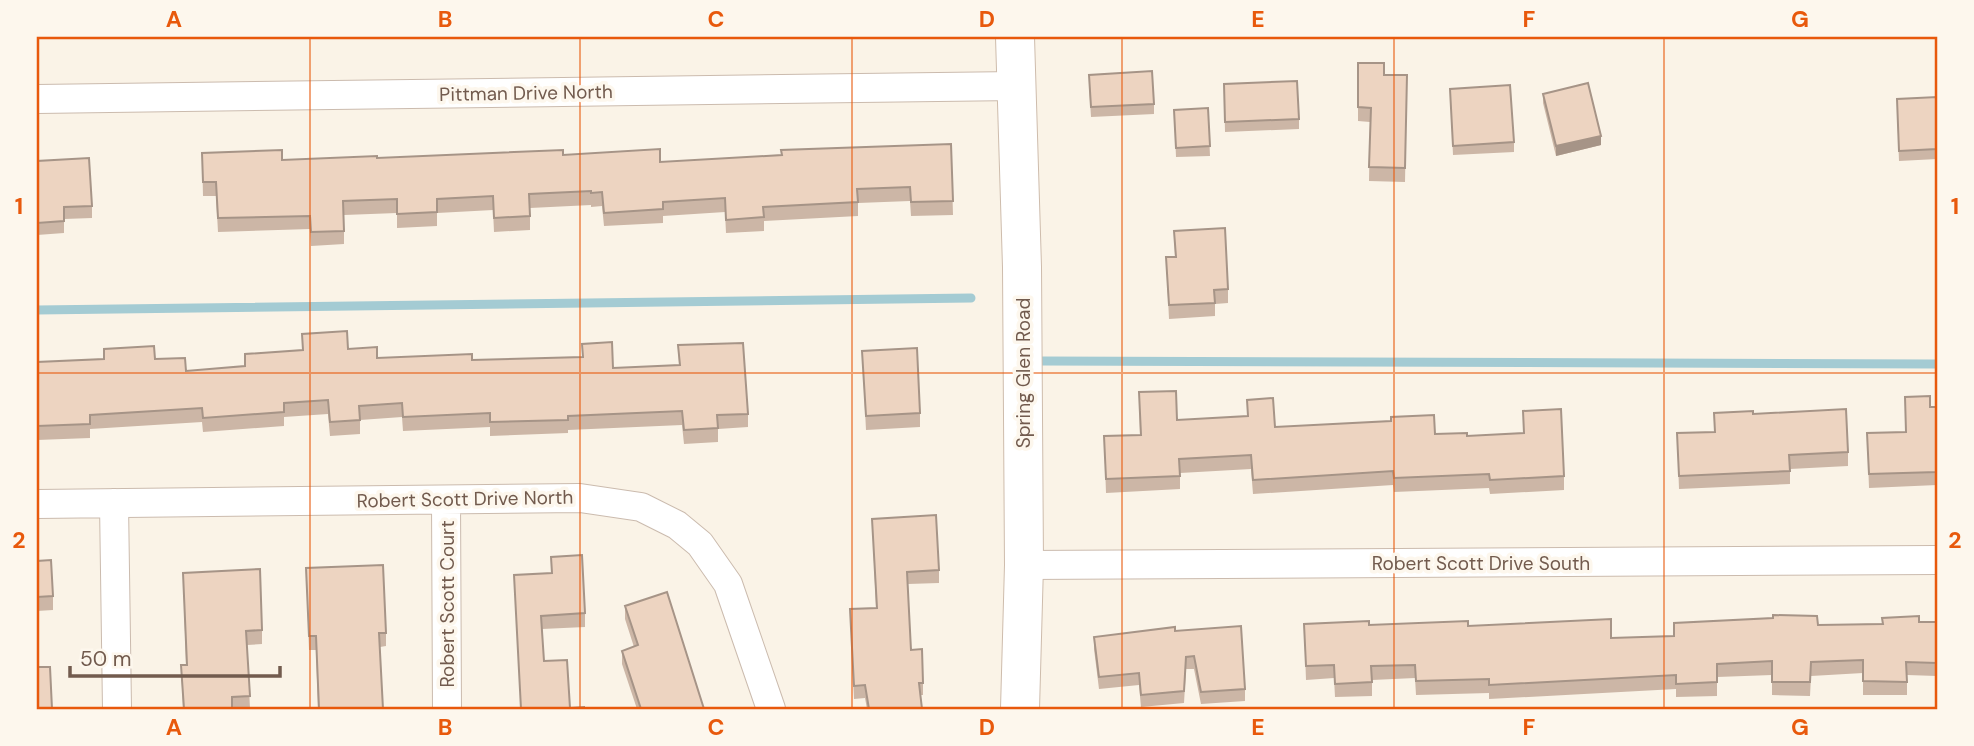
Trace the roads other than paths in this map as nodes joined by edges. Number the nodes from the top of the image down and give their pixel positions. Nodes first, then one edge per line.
1 (1015, 37) edge
2 (1016, 86) junction
3 (37, 99) edge
4 (446, 500) junction
5 (114, 503) junction
6 (37, 504) edge
7 (1937, 560) edge
8 (1024, 565) junction
9 (117, 709) edge
10 (447, 709) edge
11 (771, 709) edge
12 (1020, 709) edge

1 - 2 street, Spring Glen Road
2 - 3 street, Pittman Drive North
2 - 8 street, Spring Glen Road
4 - 5 street, Robert Scott Drive North
4 - 10 street, Robert Scott Court
4 - 11 street, Robert Scott Drive North
5 - 6 street, Robert Scott Drive North
5 - 9 street
7 - 8 street, Robert Scott Drive South
8 - 12 street, Spring Glen Road

